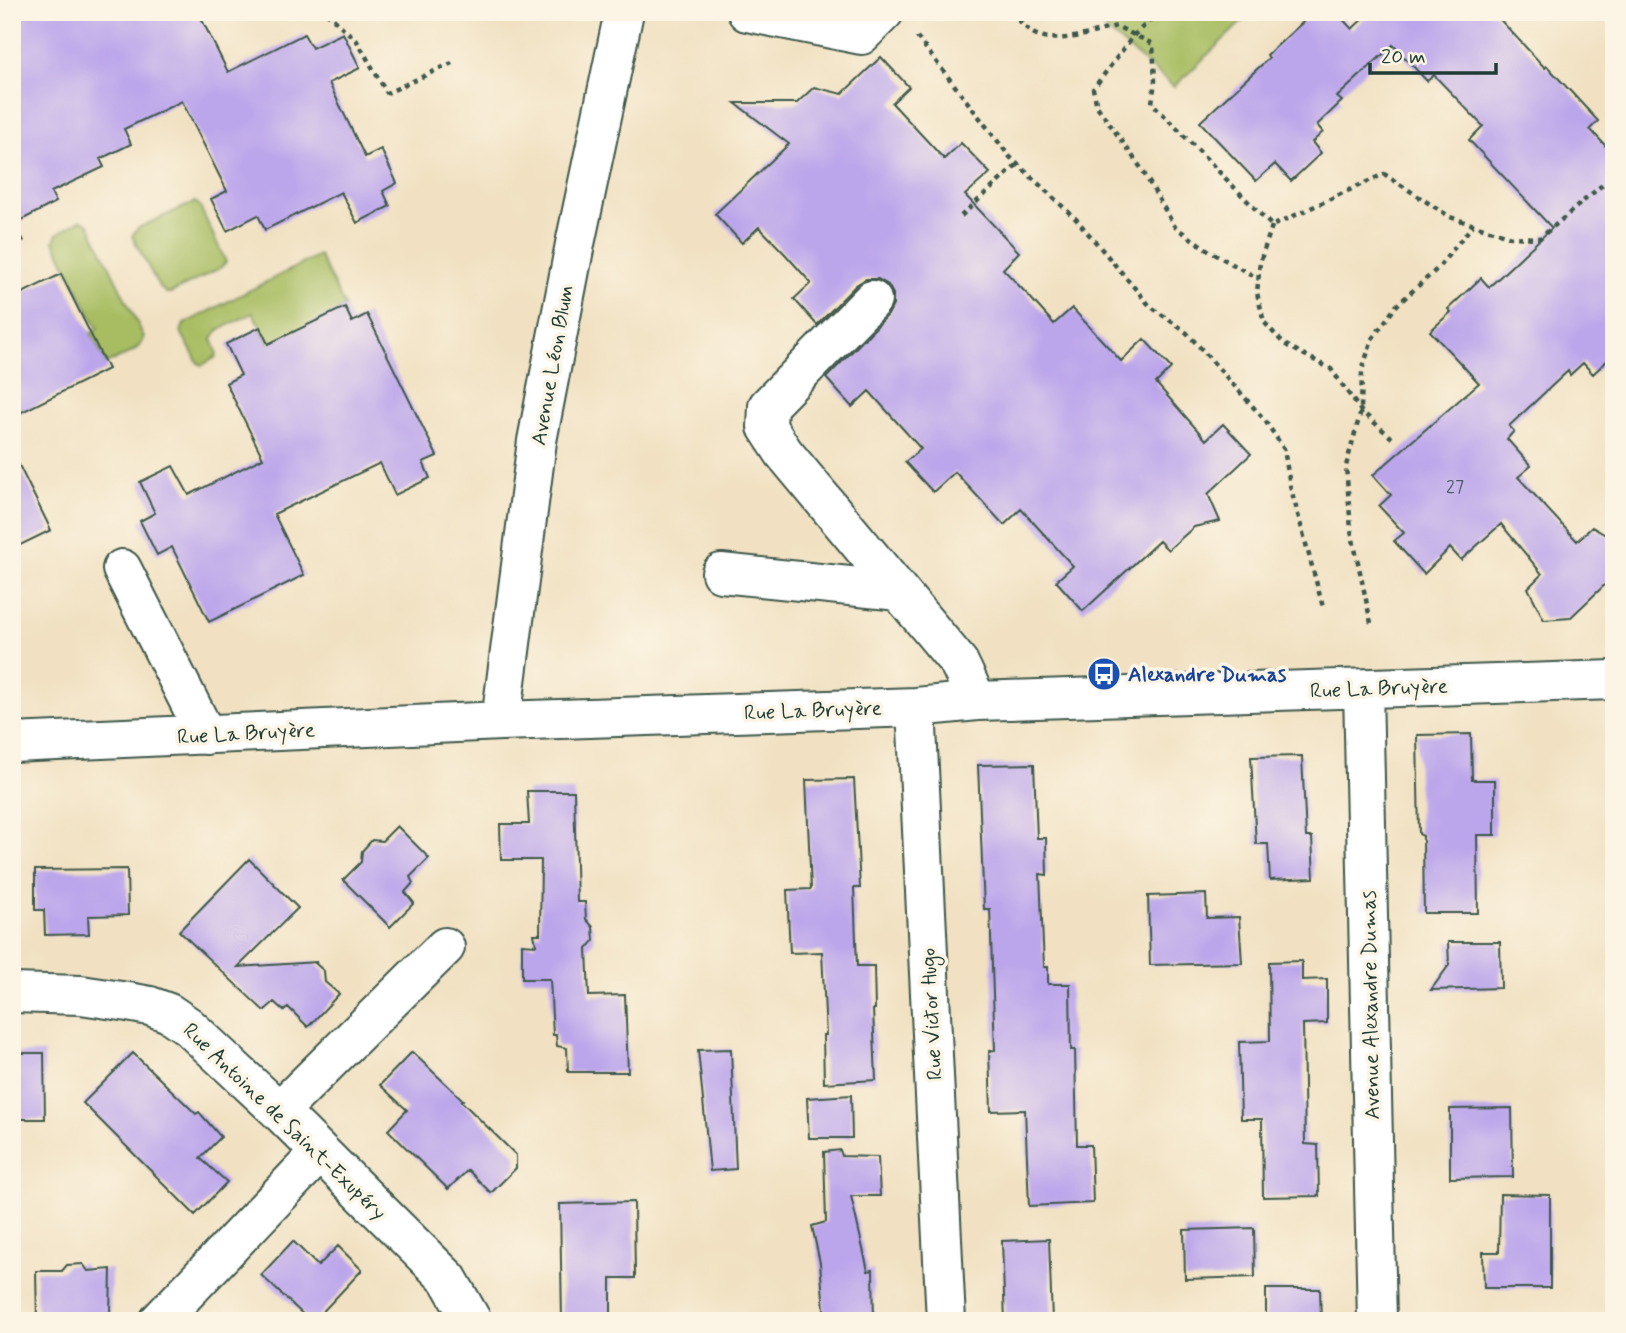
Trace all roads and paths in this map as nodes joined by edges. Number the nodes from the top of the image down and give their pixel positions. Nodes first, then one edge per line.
1 (326, 12) edge
2 (624, 12) edge
3 (747, 12) edge
4 (1012, 12) edge
5 (1158, 12) edge
6 (898, 22) edge
7 (1134, 35) junction
8 (452, 63) dead end
9 (1018, 164) junction
10 (1614, 175) edge
11 (961, 216) dead end
12 (1473, 225) junction
13 (1272, 226) junction
14 (24, 239) dead end
15 (12, 245) edge
16 (1259, 279) junction
17 (872, 300) dead end
18 (1361, 411) junction
19 (1392, 438) dead end
20 (122, 569) dead end
21 (721, 573) dead end
22 (899, 591) junction
23 (1323, 607) dead end
24 (1371, 623) dead end
25 (1614, 680) edge
26 (1363, 689) junction
27 (976, 701) junction
28 (916, 707) junction
29 (501, 721) junction
30 (206, 734) junction
31 (12, 743) edge
32 (445, 947) dead end
33 (12, 993) edge
34 (279, 1111) junction
35 (320, 1152) junction
36 (159, 1321) edge
37 (472, 1321) edge
38 (946, 1321) edge
39 (1377, 1321) edge

1 - 8 path
2 - 29 street, Avenue Léon Blum
3 - 6 street
4 - 7 path
5 - 7 path
6 - 9 path
7 - 13 path
7 - 16 path
9 - 11 path
9 - 23 path
10 - 12 path
12 - 13 path
12 - 18 path
13 - 16 path
14 - 15 path
16 - 18 path
17 - 22 street
18 - 19 path
18 - 24 path
20 - 30 street
21 - 22 street
22 - 27 street
25 - 26 street, Rue La Bruyère
26 - 27 street, Rue La Bruyère
26 - 39 street, Avenue Alexandre Dumas
27 - 28 street, Rue La Bruyère
28 - 29 street, Rue La Bruyère
28 - 38 street, Rue Victor Hugo
29 - 30 street, Rue La Bruyère
30 - 31 street, Rue La Bruyère
32 - 34 street
33 - 34 street, Rue Antoine de Saint-Exupéry
34 - 35 street, Rue Antoine de Saint-Exupéry
35 - 36 street
35 - 37 street, Rue Antoine de Saint-Exupéry

